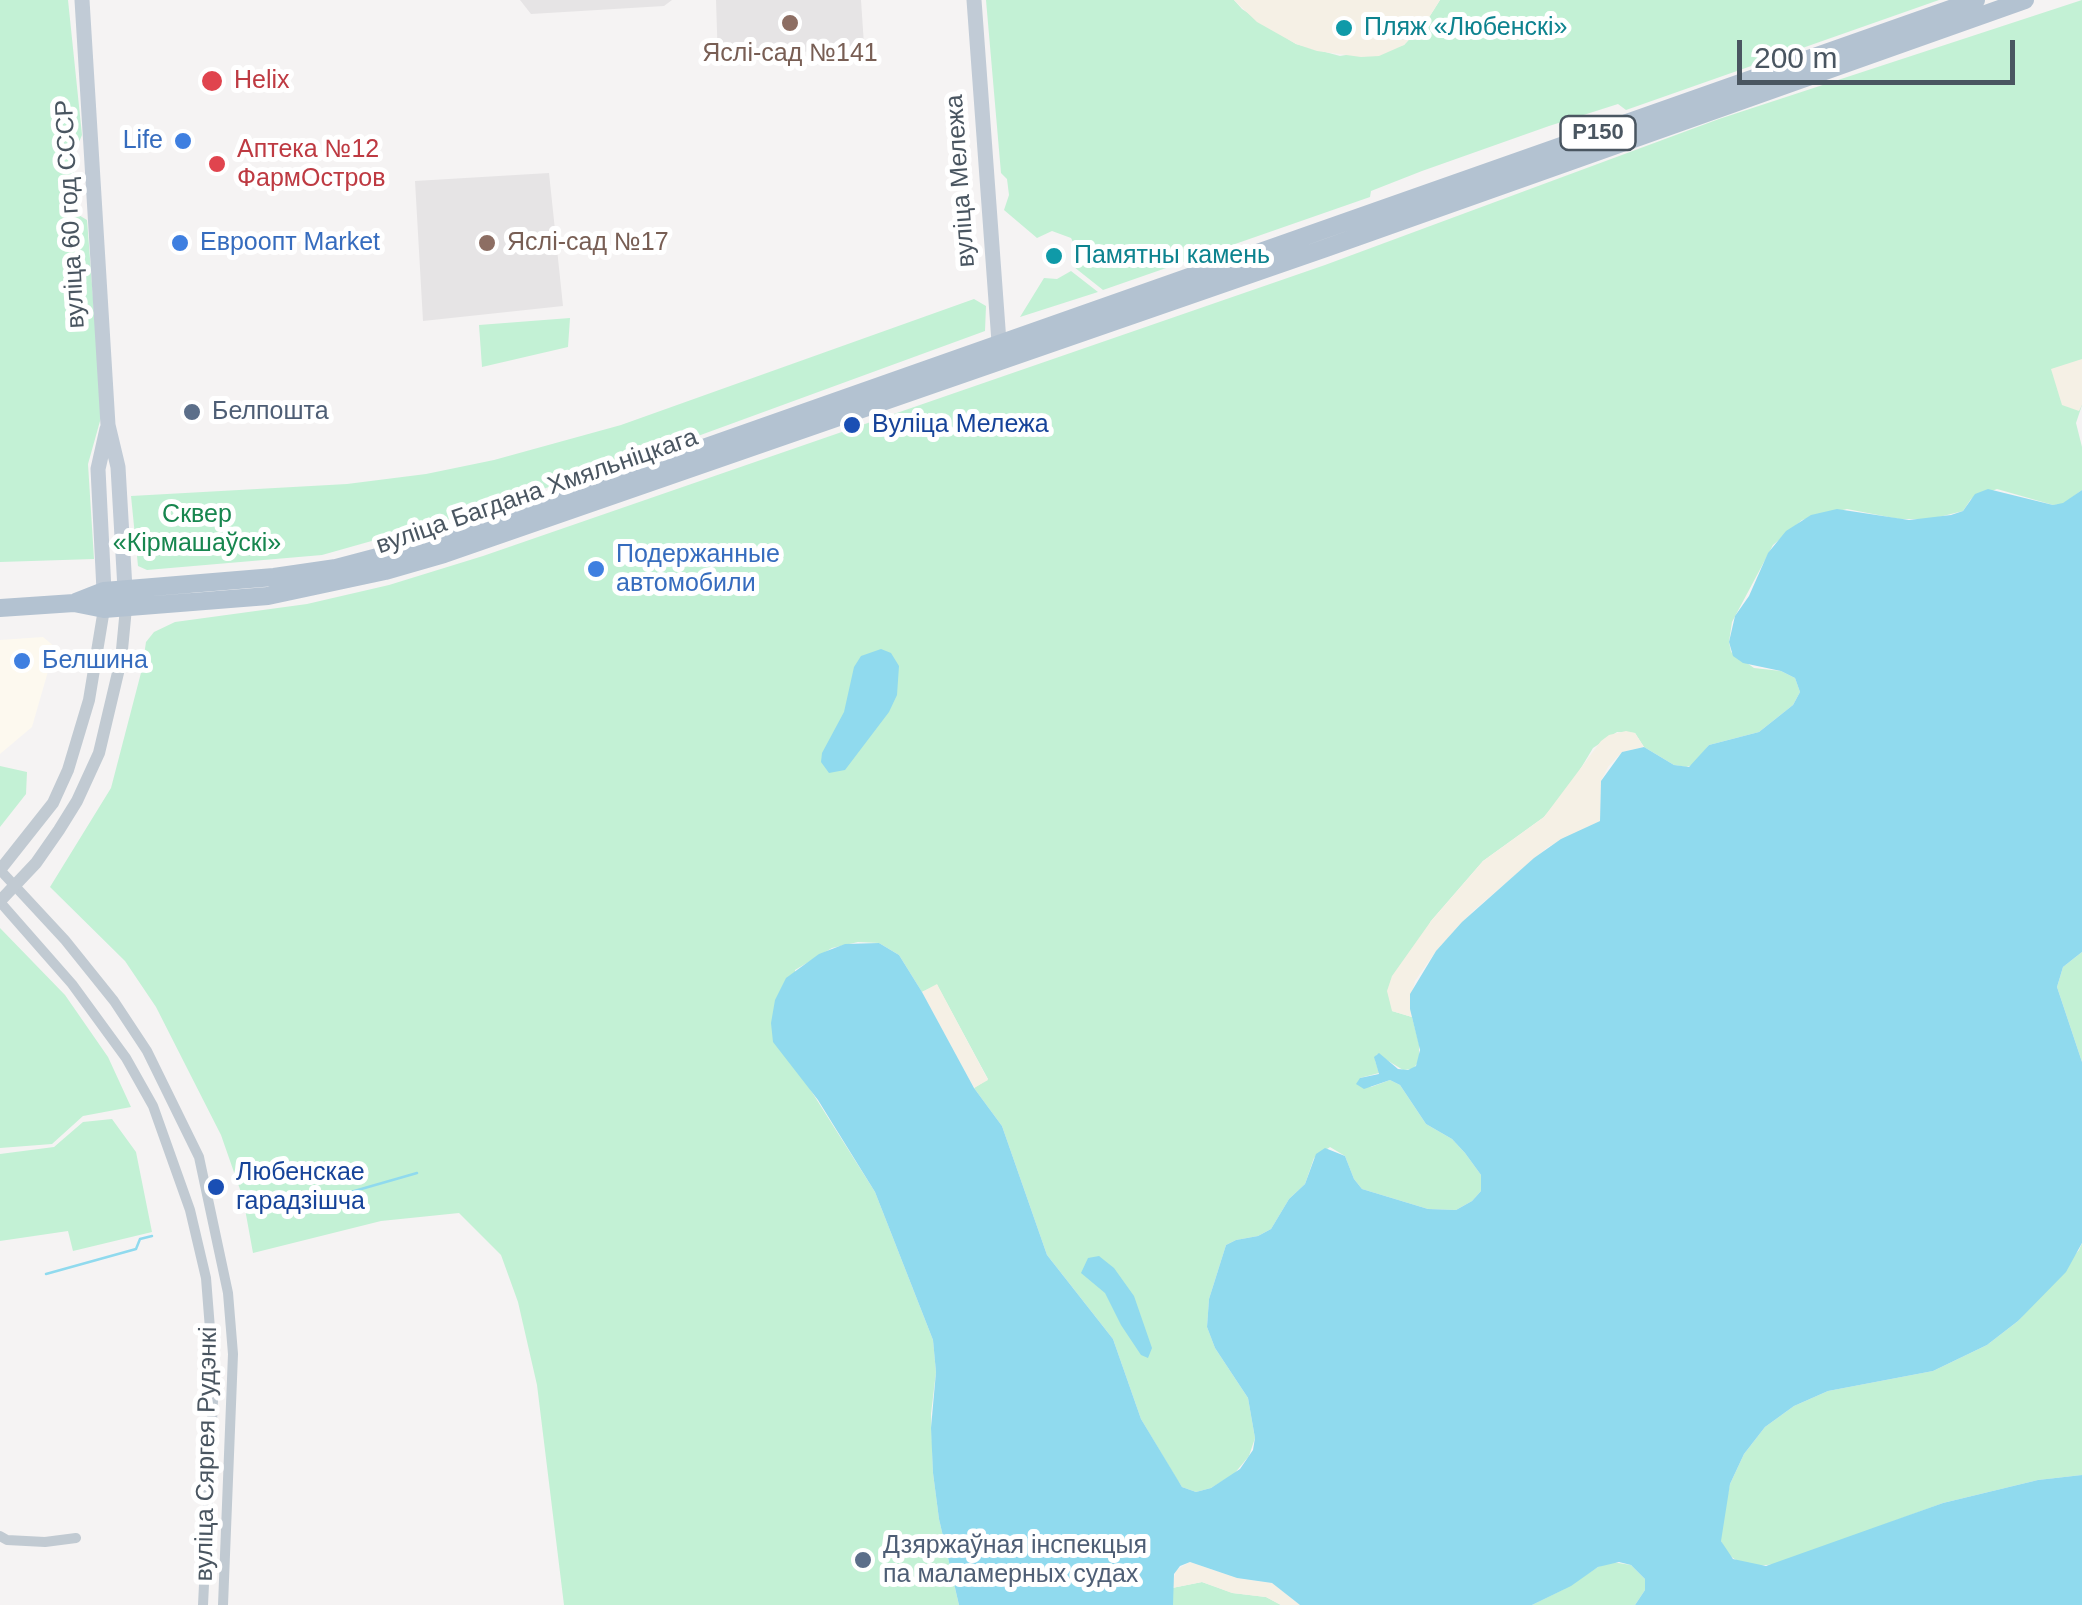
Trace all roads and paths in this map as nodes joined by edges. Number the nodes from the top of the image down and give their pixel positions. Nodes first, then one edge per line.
1 (82, 0) edge
2 (974, 0) edge
3 (1976, 0) edge
4 (2025, 0) edge
5 (1615, 136) junction
6 (1001, 350) junction
7 (108, 425) junction
8 (126, 598) junction
9 (104, 600) junction
10 (0, 608) edge
11 (0, 870) edge
12 (14, 886) junction
13 (0, 902) edge
14 (0, 1536) edge
15 (76, 1538) dead end
16 (204, 1605) edge
17 (223, 1605) edge

1 - 7 main road, вуліца 60 год СССР
2 - 6 main road, вуліца Мележа
3 - 5 main road, Р150
4 - 5 main road, Р150
5 - 6 main road, Р150
6 - 8 main road, вуліца Багдана Хмяльніцкага
7 - 8 main road, вуліца 60 год СССР
7 - 9 main road, вуліца 60 год СССР
8 - 9 main road, вуліца Багдана Хмяльніцкага
8 - 12 street
9 - 10 main road, вуліца Багдана Хмяльніцкага
9 - 11 street
11 - 12 street, вуліца Сяргея Рудэнкі
12 - 13 street
12 - 17 street, вуліца Сяргея Рудэнкі
13 - 16 street, вуліца Сяргея Рудэнкі
14 - 15 street

